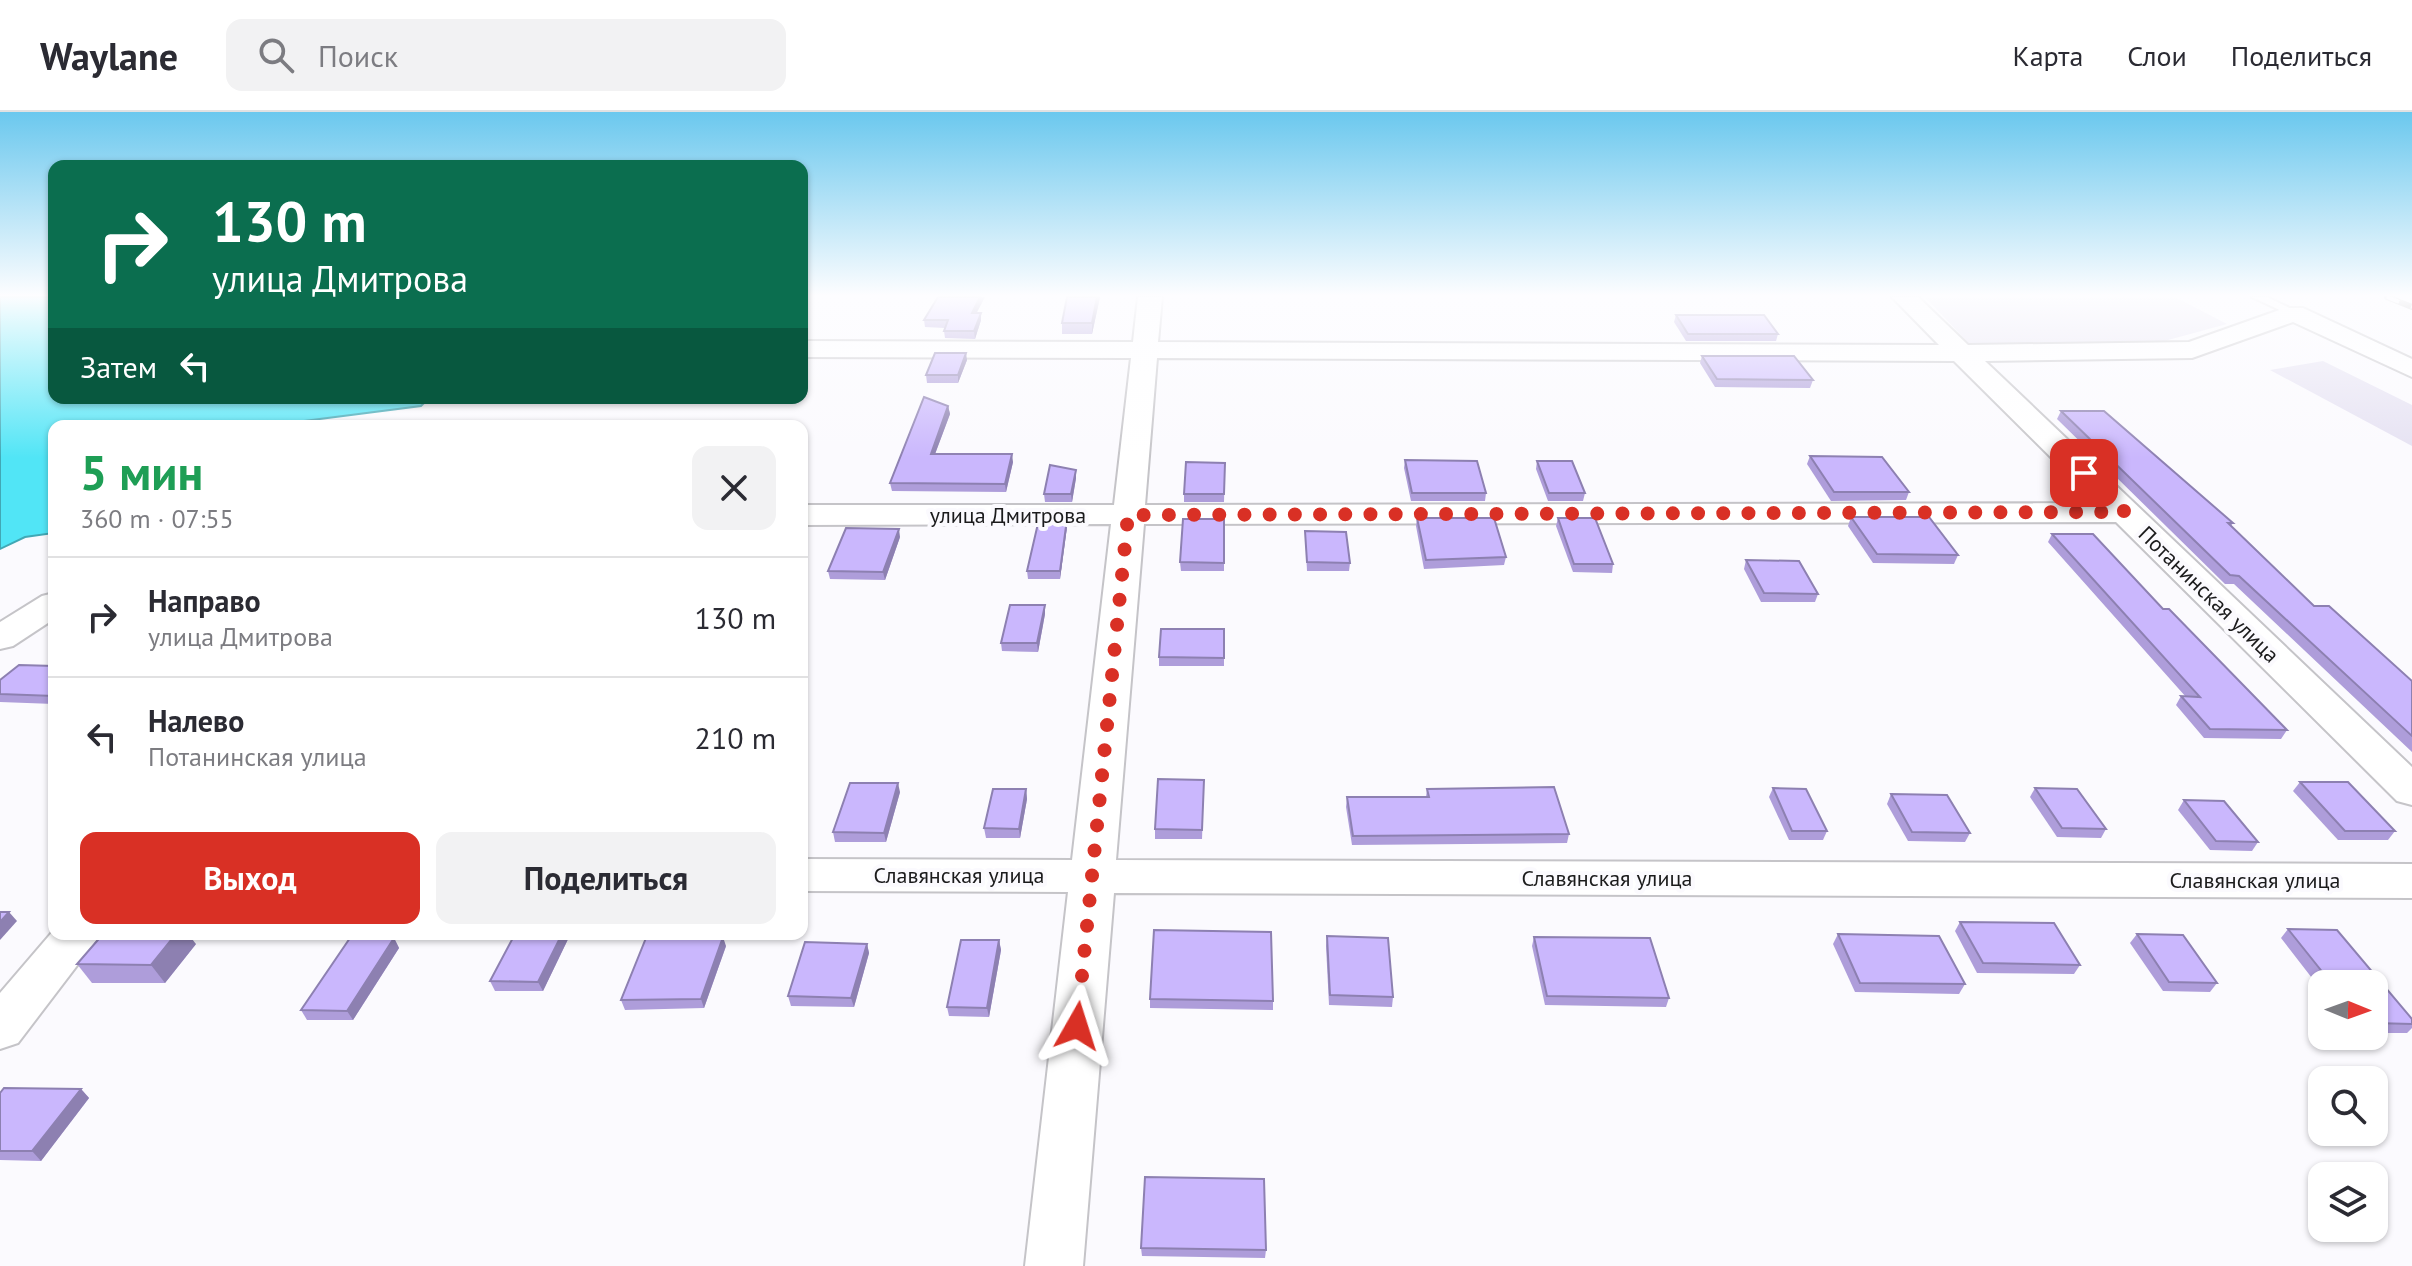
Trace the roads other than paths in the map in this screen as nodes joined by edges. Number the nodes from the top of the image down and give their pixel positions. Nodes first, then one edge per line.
1 (1120, 351) edge
2 (1145, 351) junction
3 (1960, 351) edge
4 (2127, 351) edge
5 (2374, 351) edge
6 (1962, 353) junction
7 (2412, 369) edge
8 (2125, 512) junction
9 (808, 515) edge
10 (1128, 515) junction
11 (48, 607) edge
12 (0, 638) edge
13 (2412, 791) edge
14 (808, 875) edge
15 (1092, 876) junction
16 (2412, 881) edge
17 (73, 940) edge
18 (0, 1028) edge
19 (1054, 1266) edge

1 - 2 street
2 - 6 street
2 - 10 street
3 - 6 street, Потанинская улица
4 - 6 street
5 - 7 street
6 - 8 street, Потанинская улица
8 - 10 street, улица Дмитрова
8 - 13 street, Потанинская улица
9 - 10 street, улица Дмитрова
10 - 15 street
11 - 12 street
14 - 15 street, Славянская улица
15 - 16 street, Славянская улица
15 - 19 street
17 - 18 street

